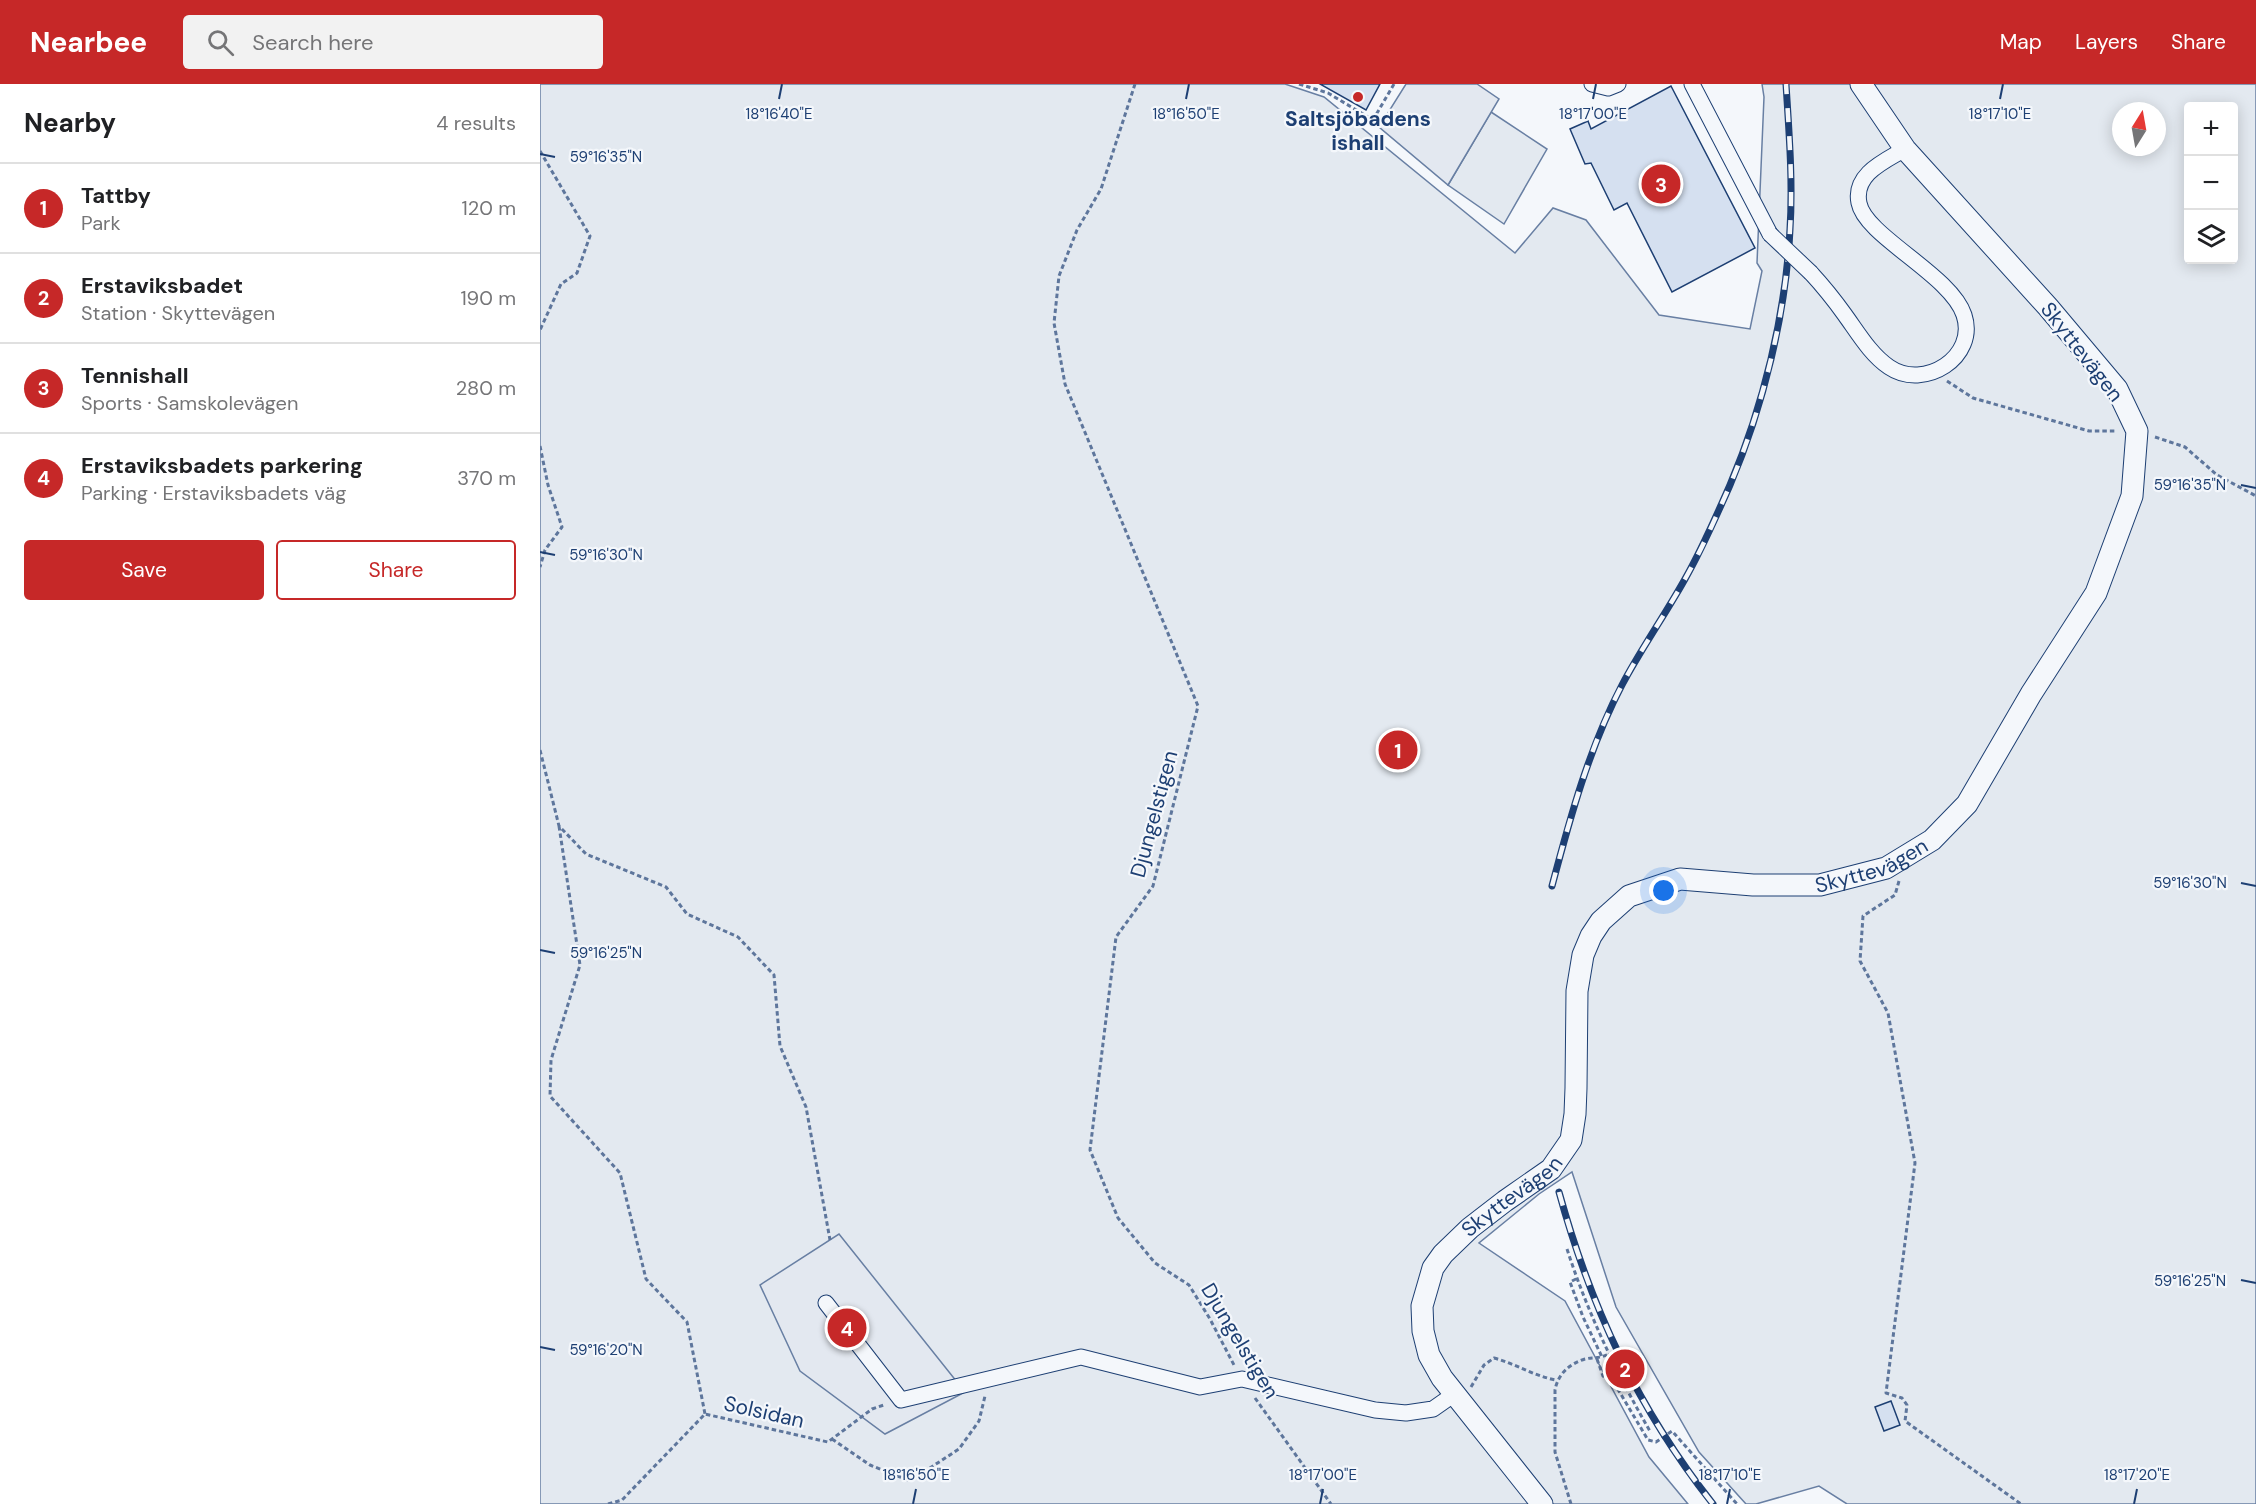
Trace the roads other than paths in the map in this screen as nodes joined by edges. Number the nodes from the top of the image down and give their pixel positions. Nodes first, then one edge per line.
1 (1592, 84) edge
2 (1618, 84) edge
3 (1692, 84) edge
4 (1861, 84) edge
5 (1905, 149) junction
6 (826, 1303) dead end
7 (1461, 1395) junction
8 (1542, 1504) edge

1 - 2 street
3 - 5 street, bridge
4 - 5 street, Skyttevägen
5 - 7 street, Skyttevägen
6 - 7 street
7 - 8 street, Skyttevägen

